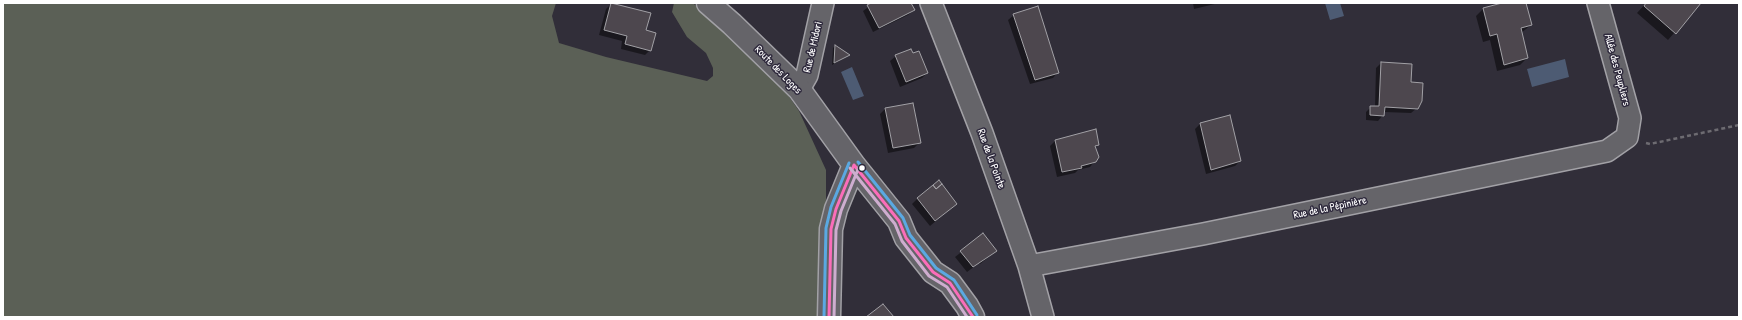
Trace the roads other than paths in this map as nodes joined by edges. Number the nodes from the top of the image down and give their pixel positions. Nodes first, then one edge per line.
1 (708, 3) edge
2 (822, 3) edge
3 (931, 3) edge
4 (1598, 3) edge
5 (799, 89) junction
6 (1627, 137) joint
7 (854, 165) junction
8 (1029, 266) junction
9 (829, 317) edge
10 (973, 317) edge
11 (1043, 317) edge

1 - 5 street, Route des Loges
2 - 5 street, Rue de Midori
3 - 8 street, Rue de la Pointe
4 - 6 street, Allée des Peupliers
5 - 7 street, Route des Loges
6 - 8 street, Rue de la Pépinière
7 - 9 street
7 - 10 street, Route des Loges
8 - 11 street, Rue de la Pointe

